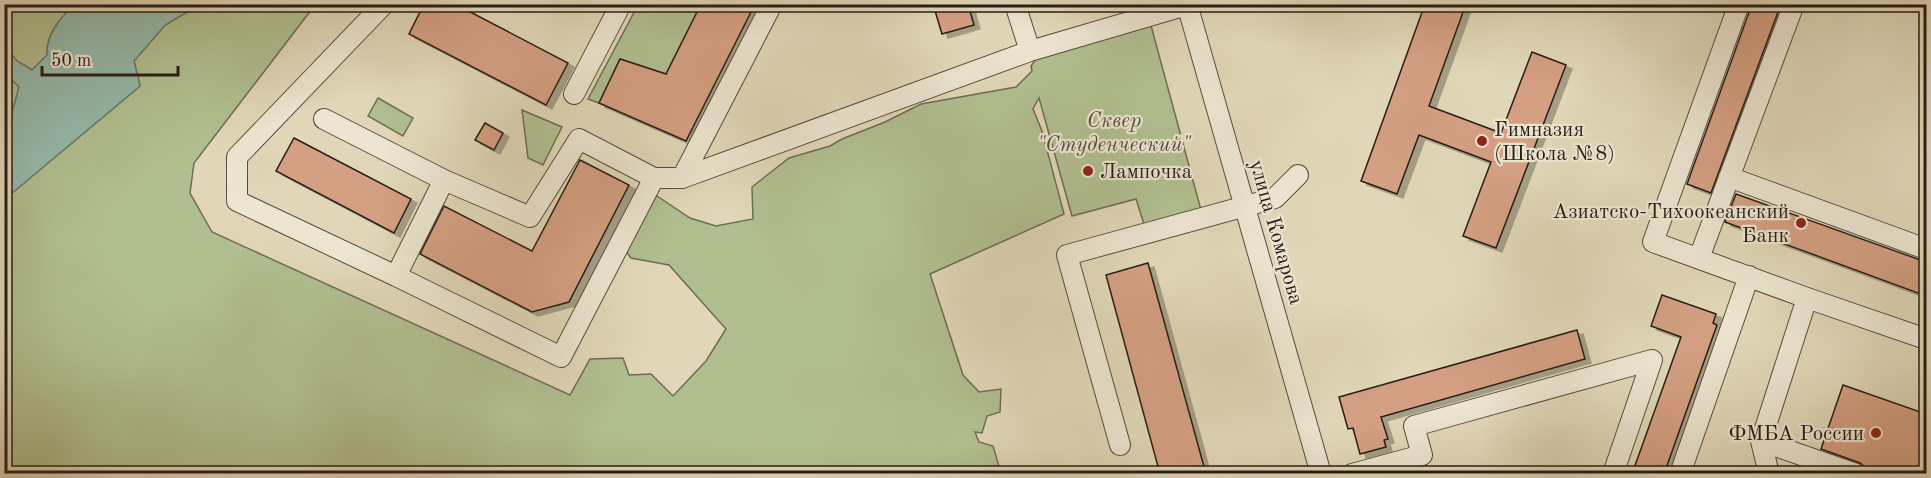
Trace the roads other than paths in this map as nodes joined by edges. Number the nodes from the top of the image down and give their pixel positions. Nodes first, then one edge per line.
1 (384, 4) edge
2 (621, 4) edge
3 (772, 4) edge
4 (1015, 4) edge
5 (1739, 4) edge
6 (1794, 4) edge
7 (1187, 5) edge
8 (1030, 51) junction
9 (574, 94) dead end
10 (324, 119) dead end
11 (1298, 175) dead end
12 (1729, 177) junction
13 (654, 178) junction
14 (682, 178) junction
15 (444, 180) junction
16 (1244, 206) junction
17 (1926, 249) edge
18 (1699, 258) junction
19 (396, 276) junction
20 (1749, 276) junction
21 (1807, 298) junction
22 (1926, 339) edge
23 (1761, 441) junction
24 (1120, 445) dead end
25 (1424, 464) edge
26 (1321, 474) edge
27 (1352, 474) edge
28 (1613, 474) edge
29 (1680, 474) edge
30 (1769, 474) edge
31 (1856, 474) edge

1 - 19 street
2 - 9 street
3 - 14 street
4 - 8 street
5 - 18 street
6 - 12 street
7 - 8 street
7 - 16 street, улица Комарова
8 - 14 street
10 - 15 street
11 - 16 street
12 - 17 street
12 - 18 street
13 - 14 street
13 - 15 street
13 - 19 street
15 - 19 street
16 - 24 street
16 - 26 street, улица Комарова
18 - 20 street
20 - 21 street
20 - 29 street
21 - 22 street
21 - 23 street
23 - 30 street
23 - 31 street
25 - 27 street
25 - 28 street

